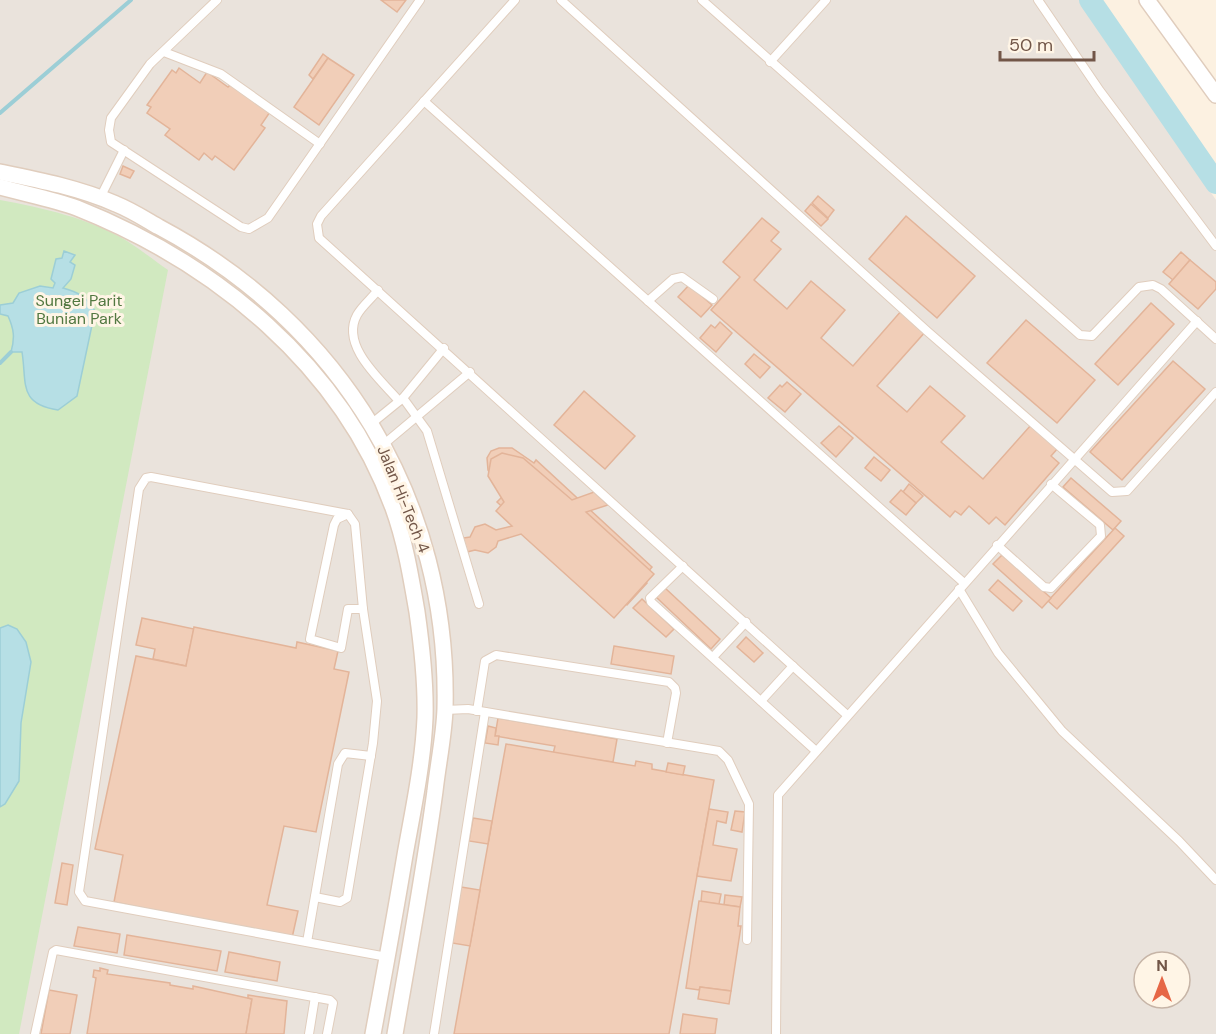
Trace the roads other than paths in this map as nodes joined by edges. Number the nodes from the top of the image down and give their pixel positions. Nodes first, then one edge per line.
1 (217, 0) edge
2 (420, 0) edge
3 (515, 0) edge
4 (561, 0) edge
5 (702, 0) edge
6 (826, 0) edge
7 (1038, 0) edge
8 (1147, 0) edge
9 (164, 52) junction
10 (770, 62) junction
11 (1216, 95) edge
12 (424, 101) junction
13 (320, 144) junction
14 (124, 150) junction
15 (0, 177) edge
16 (100, 198) junction
17 (1216, 246) edge
18 (378, 290) junction
19 (713, 299) dead end
20 (648, 301) junction
21 (1197, 321) junction
22 (1216, 339) edge
23 (444, 348) junction
24 (470, 372) junction
25 (1216, 392) edge
26 (401, 400) junction
27 (419, 417) junction
28 (371, 424) junction
29 (384, 444) junction
30 (1074, 458) junction
31 (1051, 484) junction
32 (348, 514) junction
33 (997, 545) junction
34 (683, 566) junction
35 (961, 586) junction
36 (479, 604) dead end
37 (363, 609) junction
38 (746, 622) junction
39 (713, 657) junction
40 (794, 666) junction
41 (761, 701) junction
42 (445, 710) junction
43 (481, 711) junction
44 (848, 715) junction
45 (667, 742) junction
46 (816, 751) junction
47 (371, 756) junction
48 (1216, 880) edge
49 (315, 897) junction
50 (747, 940) dead end
51 (308, 942) junction
52 (387, 957) junction
53 (315, 997) junction
54 (35, 1034) edge
55 (309, 1034) edge
56 (327, 1034) edge
57 (373, 1034) edge
58 (395, 1034) edge
59 (434, 1034) edge
60 (776, 1034) edge

1 - 9 lane
2 - 13 lane
3 - 12 lane
4 - 30 lane
5 - 10 lane
6 - 10 lane
7 - 17 lane
8 - 11 street
9 - 13 lane
9 - 14 lane
10 - 21 lane
12 - 18 lane
12 - 20 lane
13 - 14 lane
14 - 16 lane
15 - 16 street, Jalan Hi-Tech 4
15 - 52 street, Jalan Hi-Tech 4
16 - 28 street, Jalan Hi-Tech 4
18 - 23 lane
18 - 26 lane
19 - 20 lane
20 - 35 lane
21 - 22 lane
21 - 30 lane
23 - 24 lane
23 - 26 lane
24 - 27 lane
24 - 34 lane
25 - 30 lane
26 - 27 lane
26 - 28 lane
27 - 29 lane
27 - 36 lane
28 - 29 street, Jalan Hi-Tech 4
29 - 42 street, Jalan Hi-Tech 4
30 - 31 lane
31 - 33 lane
31 - 33 lane
32 - 37 lane
32 - 37 lane
32 - 51 lane
33 - 35 lane
34 - 38 lane
34 - 39 lane
35 - 44 lane
35 - 48 lane
37 - 47 lane
38 - 39 lane
38 - 40 lane
39 - 41 lane
40 - 41 lane
40 - 44 lane
41 - 46 lane
42 - 43 lane
42 - 58 street, Jalan Hi-Tech 4
43 - 45 lane
43 - 45 lane
43 - 59 lane
44 - 46 lane
45 - 50 lane
46 - 60 lane
47 - 49 lane
47 - 49 lane
49 - 51 lane
51 - 52 lane
52 - 57 street, Jalan Hi-Tech 4
53 - 54 lane
53 - 55 lane
53 - 56 lane

